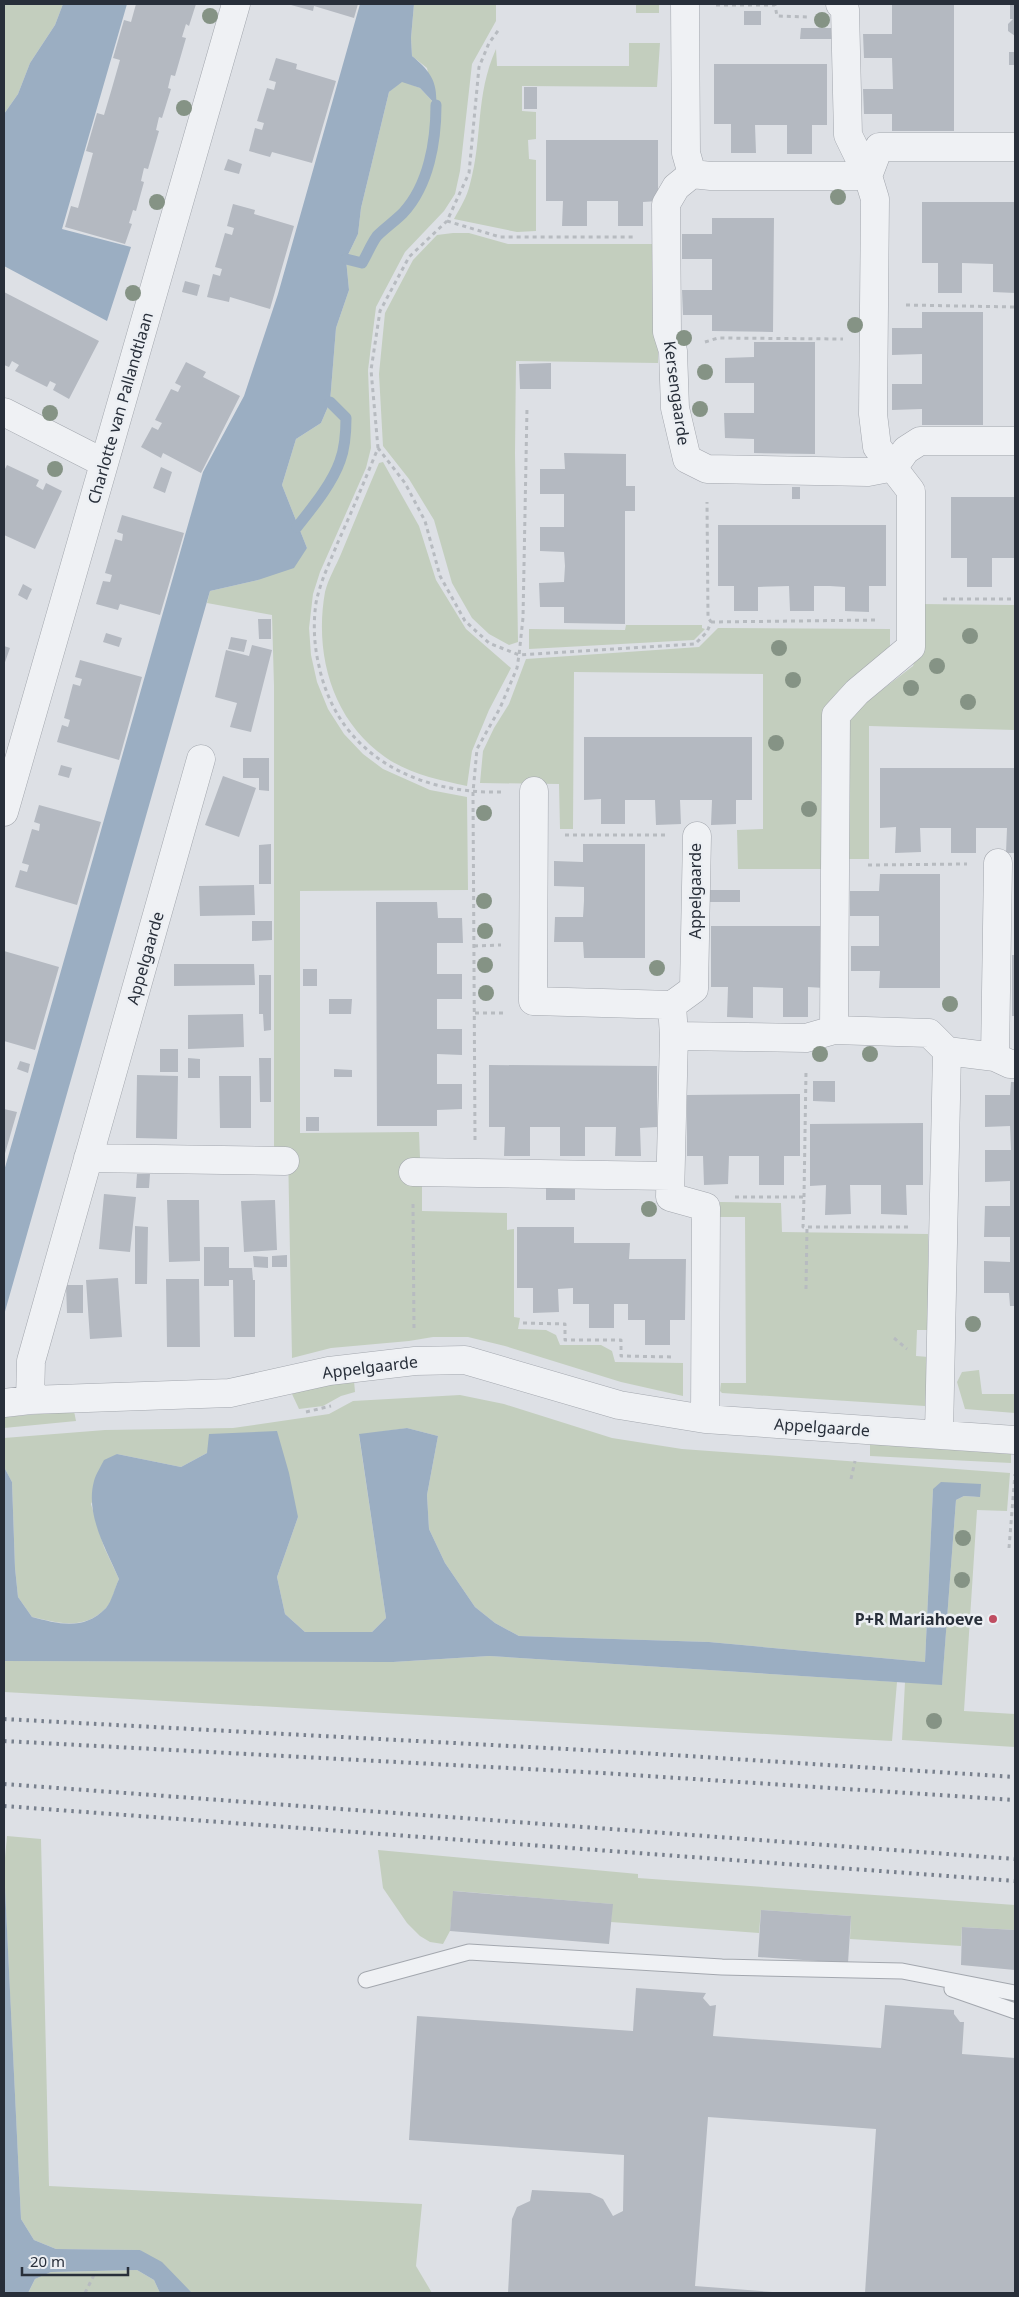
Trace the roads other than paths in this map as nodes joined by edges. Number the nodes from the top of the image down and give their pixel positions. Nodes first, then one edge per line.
1 (236, 4) edge
2 (685, 4) edge
3 (842, 6) edge
4 (1015, 147) edge
5 (692, 174) junction
6 (868, 176) junction
7 (4, 412) edge
8 (1015, 441) edge
9 (104, 463) junction
10 (894, 467) junction
11 (201, 759) dead end
12 (10, 764) edge
13 (534, 791) dead end
14 (4, 812) edge
15 (697, 836) road end
16 (998, 863) road end
17 (672, 1005) junction
18 (834, 1030) junction
19 (674, 1036) junction
20 (947, 1051) junction
21 (1005, 1060) edge
22 (88, 1158) junction
23 (285, 1161) dead end
24 (412, 1172) road end
25 (670, 1176) junction
26 (17, 1401) edge
27 (704, 1419) junction
28 (939, 1434) junction
29 (1015, 1440) edge
30 (902, 1971) junction
31 (366, 1980) dead end
32 (1015, 1993) edge
33 (1015, 2011) edge

1 - 9 street, Charlotte van Pallandtlaan
2 - 5 street
3 - 6 street
4 - 6 street
5 - 6 street
5 - 10 street, Kersengaarde
6 - 10 street
7 - 9 street
8 - 10 street
9 - 12 street, Charlotte van Pallandtlaan
10 - 18 street
11 - 22 street, Appelgaarde
12 - 14 street, Charlotte van Pallandtlaan
13 - 17 street
15 - 17 street, Appelgaarde
16 - 21 street
17 - 19 street
18 - 19 street
18 - 20 street
19 - 25 street
20 - 21 street
20 - 28 street
22 - 23 street
22 - 26 street, Appelgaarde
24 - 25 street
25 - 27 street
26 - 27 street, Appelgaarde
27 - 28 street, Appelgaarde
28 - 29 street, Appelgaarde
30 - 31 lane
30 - 32 lane
30 - 33 lane

